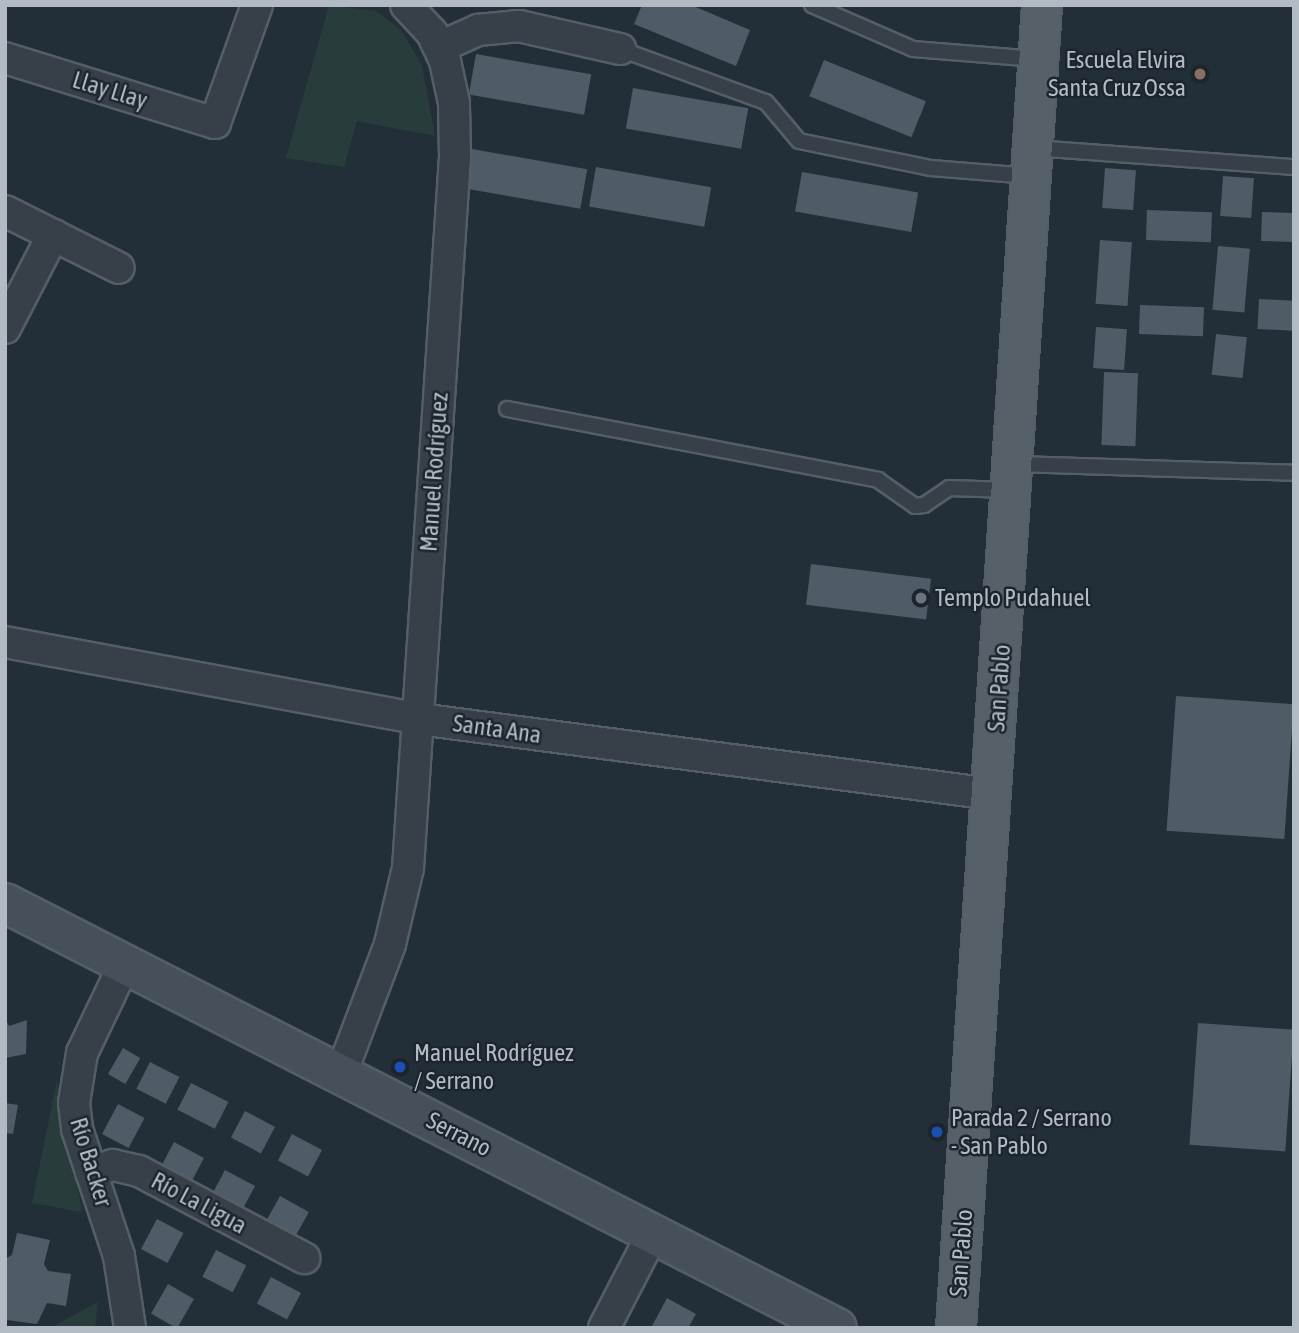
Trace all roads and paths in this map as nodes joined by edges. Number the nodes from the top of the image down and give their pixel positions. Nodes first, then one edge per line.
1 (257, 5) edge
2 (406, 5) edge
3 (812, 5) edge
4 (1042, 5) edge
5 (440, 47) junction
6 (620, 49) joint
7 (5, 58) edge
8 (1038, 60) junction
9 (1032, 162) junction
10 (1294, 167) edge
11 (5, 211) edge
12 (53, 235) junction
13 (119, 268) dead end
14 (5, 328) edge
15 (508, 409) dead end
16 (1294, 472) edge
17 (1012, 477) junction
18 (5, 642) edge
19 (419, 719) junction
20 (992, 794) junction
21 (5, 903) edge
22 (125, 963) junction
23 (341, 1074) junction
24 (91, 1172) junction
25 (653, 1233) junction
26 (304, 1258) dead end
27 (130, 1328) edge
28 (604, 1328) edge
29 (837, 1328) edge
30 (956, 1328) edge

1 - 7 street, Llay Llay
2 - 5 street
3 - 8 lane
4 - 8 main road, San Pablo
5 - 6 street
5 - 19 street, Manuel Rodríguez
6 - 9 lane
8 - 9 main road, San Pablo
9 - 10 lane
9 - 17 main road, San Pablo
11 - 12 street
12 - 13 street
12 - 14 street
15 - 17 lane
16 - 17 lane
17 - 20 main road, San Pablo
18 - 19 street, Santa Ana
19 - 20 street, Santa Ana
19 - 23 street, Manuel Rodríguez
20 - 30 main road, San Pablo
21 - 22 main road, Serrano
22 - 23 main road, Serrano
22 - 24 street, Río Backer
23 - 25 main road, Serrano
24 - 26 street, Río La Ligua
24 - 27 street, Río Backer
25 - 28 street
25 - 29 main road, Serrano

